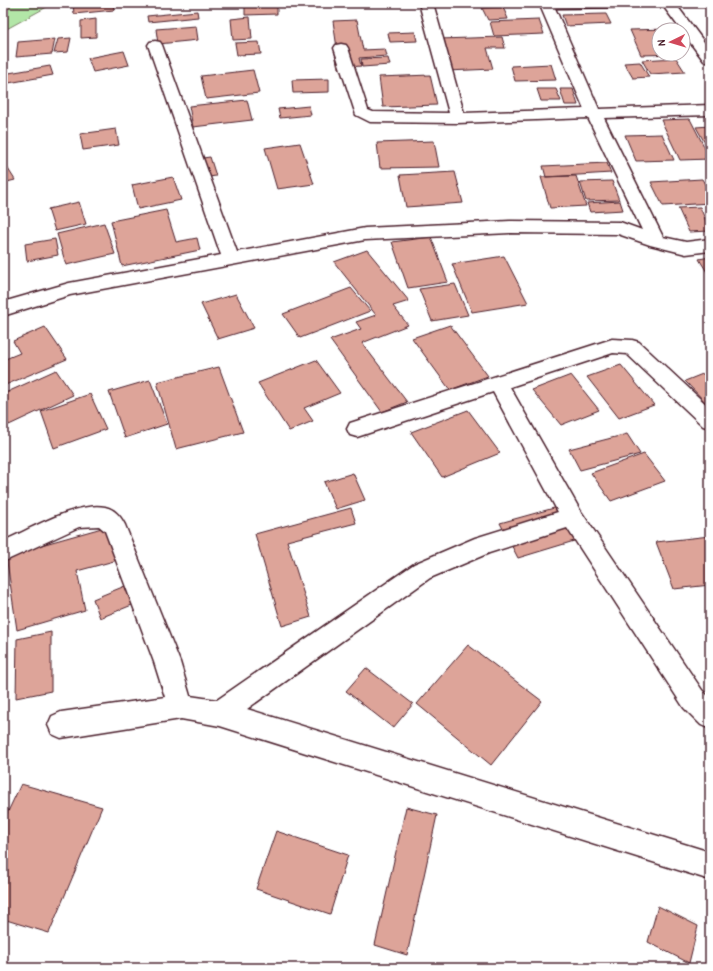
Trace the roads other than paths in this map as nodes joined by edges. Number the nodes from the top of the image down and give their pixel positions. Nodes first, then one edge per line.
1 (426, 3) edge
2 (625, 3) edge
3 (668, 3) edge
4 (546, 4) edge
5 (155, 45) dead end
6 (341, 48) dead end
7 (709, 58) dead end
8 (710, 110) edge
9 (594, 114) junction
10 (458, 118) junction
11 (656, 241) junction
12 (710, 245) edge
13 (231, 259) junction
14 (3, 309) edge
15 (498, 383) junction
16 (710, 420) edge
17 (357, 429) dead end
18 (572, 517) junction
19 (3, 552) edge
20 (181, 706) junction
21 (220, 713) junction
22 (710, 716) edge
23 (61, 725) dead end
24 (710, 866) edge

1 - 10 street
2 - 4 street
3 - 7 street
4 - 9 street
5 - 13 street
6 - 10 street
8 - 9 street
9 - 10 street
9 - 11 street
11 - 12 street
11 - 13 street
13 - 14 street
15 - 16 street
15 - 17 street
15 - 18 street
18 - 21 street
18 - 22 street
19 - 20 street
20 - 21 street
20 - 23 street
21 - 24 street

